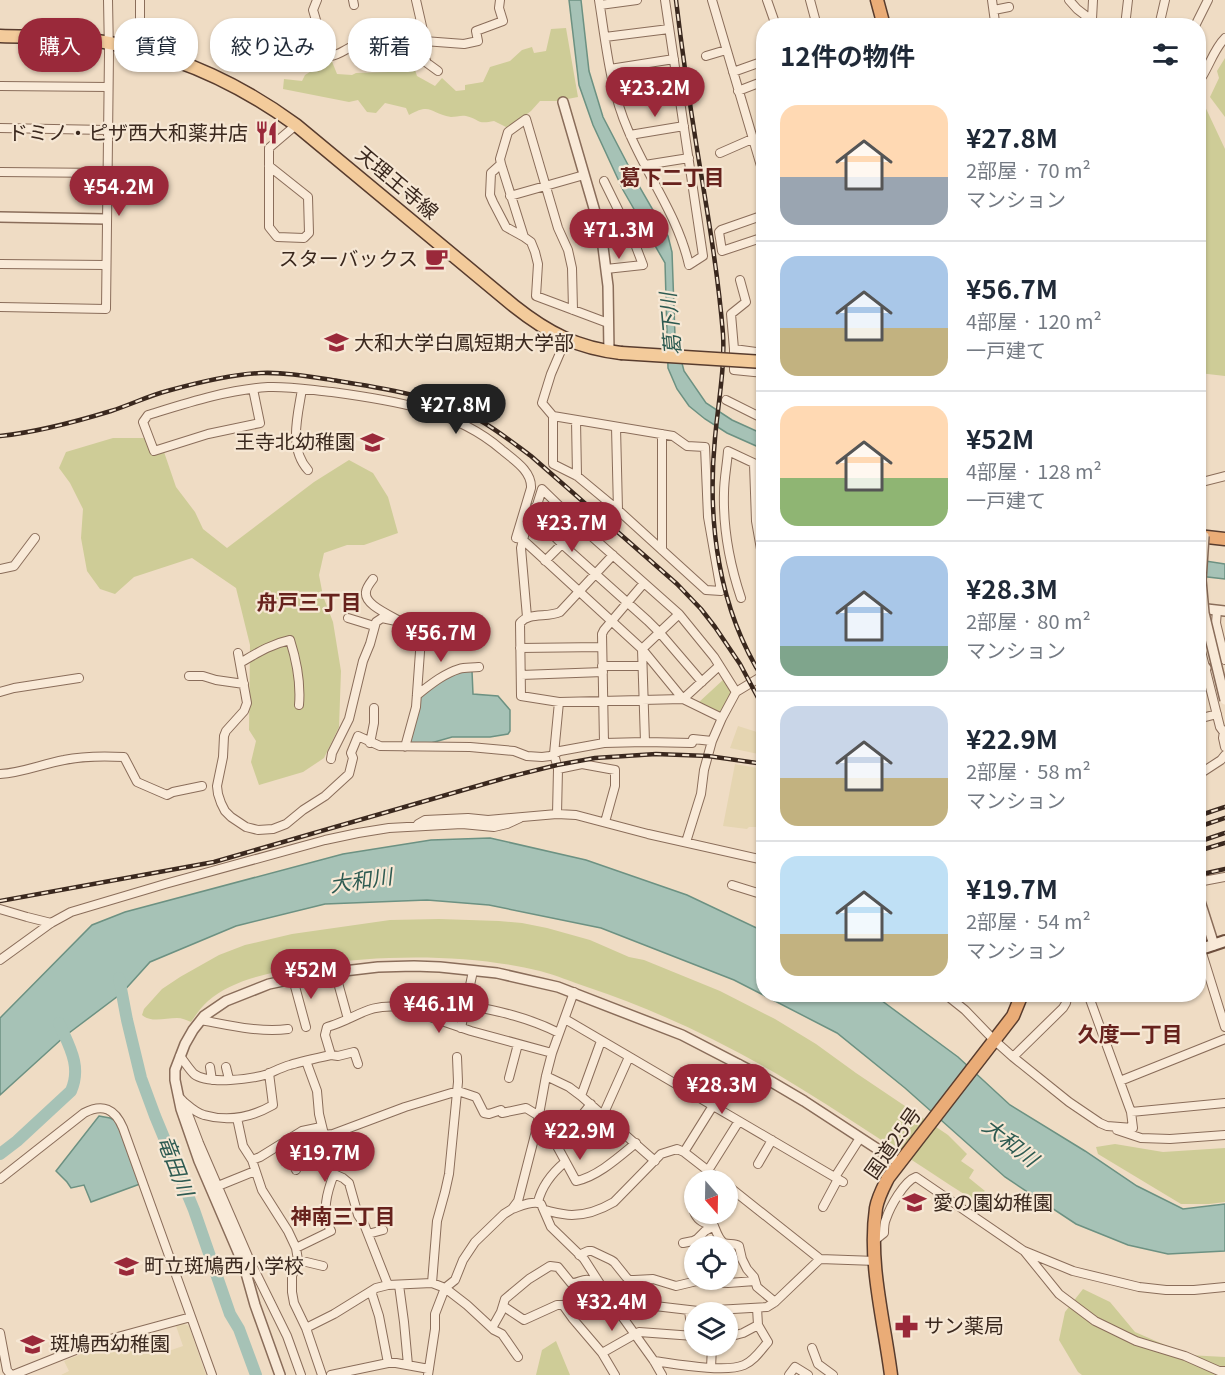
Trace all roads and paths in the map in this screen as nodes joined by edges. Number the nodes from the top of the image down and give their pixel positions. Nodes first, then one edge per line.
1 (108, 0) edge
2 (140, 0) edge
3 (317, 0) edge
4 (416, 0) edge
5 (500, 0) edge
6 (637, 0) edge
7 (665, 0) edge
8 (712, 0) edge
9 (767, 0) edge
10 (810, 0) edge
11 (877, 0) edge
12 (992, 0) edge
13 (1069, 0) edge
14 (1093, 0) edge
15 (1128, 0) edge
16 (1165, 0) edge
17 (1209, 0) edge
18 (599, 3) edge
19 (1009, 7) dead end
20 (994, 10) junction
21 (140, 18) edge
22 (419, 18) edge
23 (773, 18) edge
24 (815, 18) edge
25 (882, 18) edge
26 (995, 18) edge
27 (1090, 18) edge
28 (1092, 18) edge
29 (1126, 18) edge
30 (1161, 18) edge
31 (1199, 18) edge
32 (669, 29) junction
33 (0, 36) edge
34 (605, 37) junction
35 (1225, 38) edge
36 (432, 42) edge
37 (108, 43) junction
38 (114, 44) edge
39 (348, 49) edge
40 (726, 50) junction
41 (706, 56) dead end
42 (674, 59) junction
43 (756, 64) edge
44 (432, 67) edge
45 (198, 69) edge
46 (610, 69) junction
47 (438, 71) dead end
48 (1206, 71) edge
49 (733, 72) junction
50 (756, 84) edge
51 (0, 86) edge
52 (108, 87) junction
53 (738, 91) junction
54 (679, 92) junction
55 (618, 101) junction
56 (563, 102) dead end
57 (296, 124) junction
58 (684, 126) junction
59 (0, 128) edge
60 (107, 130) junction
61 (630, 135) junction
62 (752, 139) junction
63 (756, 151) edge
64 (720, 153) dead end
65 (689, 158) junction
66 (501, 164) junction
67 (645, 165) junction
68 (269, 166) junction
69 (0, 172) edge
70 (107, 173) junction
71 (584, 176) junction
72 (604, 181) dead end
73 (546, 186) junction
74 (510, 196) junction
75 (0, 218) edge
76 (756, 218) edge
77 (106, 219) junction
78 (524, 237) junction
79 (756, 240) edge
80 (0, 264) edge
81 (106, 265) junction
82 (606, 269) junction
83 (740, 280) dead end
84 (0, 307) edge
85 (573, 310) junction
86 (608, 322) junction
87 (566, 339) junction
88 (734, 350) junction
89 (615, 353) junction
90 (756, 355) edge
91 (756, 356) edge
92 (756, 373) edge
93 (253, 389) junction
94 (302, 389) junction
95 (726, 400) dead end
96 (756, 415) edge
97 (553, 416) junction
98 (576, 420) junction
99 (616, 428) junction
100 (662, 434) junction
101 (754, 464) joint
102 (308, 470) dead end
103 (577, 476) junction
104 (1225, 476) edge
105 (1206, 481) edge
106 (618, 510) junction
107 (530, 512) junction
108 (756, 521) edge
109 (580, 526) junction
110 (1206, 537) edge
111 (35, 538) dead end
112 (522, 539) junction
113 (1225, 539) edge
114 (562, 544) junction
115 (662, 550) junction
116 (613, 555) junction
117 (545, 561) junction
118 (0, 569) edge
119 (595, 574) junction
120 (373, 579) dead end
121 (644, 583) junction
122 (578, 591) junction
123 (741, 598) dead end
124 (627, 602) junction
125 (1206, 609) edge
126 (1221, 610) edge
127 (679, 614) junction
128 (527, 617) junction
129 (348, 618) dead end
130 (611, 621) junction
131 (1206, 621) edge
132 (403, 622) junction
133 (374, 626) junction
134 (660, 633) junction
135 (602, 647) junction
136 (520, 648) junction
137 (642, 648) junction
138 (238, 653) dead end
139 (1225, 660) edge
140 (240, 663) junction
141 (642, 666) junction
142 (719, 666) junction
143 (479, 667) dead end
144 (602, 669) junction
145 (520, 675) junction
146 (189, 676) dead end
147 (79, 678) dead end
148 (756, 680) edge
149 (1206, 681) edge
150 (702, 682) junction
151 (244, 684) junction
152 (0, 692) edge
153 (736, 692) junction
154 (417, 695) junction
155 (683, 699) junction
156 (644, 700) junction
157 (603, 701) junction
158 (559, 702) junction
159 (1225, 702) edge
160 (299, 705) dead end
161 (374, 708) dead end
162 (1217, 714) junction
163 (1206, 717) edge
164 (722, 718) junction
165 (1225, 723) edge
166 (1225, 734) edge
167 (712, 741) junction
168 (645, 742) junction
169 (370, 743) junction
170 (604, 743) junction
171 (405, 747) junction
172 (1225, 747) edge
173 (554, 754) junction
174 (1225, 755) edge
175 (331, 759) dead end
176 (558, 769) junction
177 (1206, 770) edge
178 (0, 774) edge
179 (202, 786) dead end
180 (557, 814) junction
181 (605, 822) junction
182 (686, 842) junction
183 (756, 858) edge
184 (1225, 877) edge
185 (1206, 881) edge
186 (732, 885) dead end
187 (756, 892) edge
188 (0, 909) edge
189 (1206, 920) edge
190 (51, 922) junction
191 (1225, 941) edge
192 (1214, 945) junction
193 (1206, 948) edge
194 (0, 960) edge
195 (473, 970) junction
196 (1206, 971) edge
197 (335, 972) junction
198 (293, 979) junction
199 (574, 993) junction
200 (443, 997) dead end
201 (957, 1002) edge
202 (1019, 1002) edge
203 (1066, 1002) edge
204 (1091, 1002) edge
205 (466, 1005) junction
206 (348, 1019) junction
207 (565, 1019) junction
208 (201, 1020) junction
209 (440, 1021) junction
210 (306, 1027) dead end
211 (1225, 1027) edge
212 (461, 1028) junction
213 (288, 1029) dead end
214 (560, 1034) junction
215 (1225, 1039) edge
216 (601, 1041) junction
217 (992, 1043) junction
218 (518, 1044) junction
219 (552, 1053) junction
220 (331, 1055) junction
221 (180, 1056) junction
222 (457, 1057) dead end
223 (1013, 1057) junction
224 (629, 1058) junction
225 (306, 1061) junction
226 (358, 1064) dead end
227 (739, 1064) junction
228 (210, 1066) dead end
229 (226, 1067) dead end
230 (269, 1073) junction
231 (546, 1076) junction
232 (509, 1078) dead end
233 (229, 1079) junction
234 (212, 1080) junction
235 (1120, 1081) junction
236 (458, 1091) junction
237 (581, 1095) junction
238 (180, 1099) junction
239 (1225, 1103) edge
240 (591, 1104) junction
241 (713, 1106) junction
242 (1131, 1112) junction
243 (603, 1115) junction
244 (539, 1116) junction
245 (237, 1118) junction
246 (739, 1121) junction
247 (1107, 1126) junction
248 (322, 1131) junction
249 (1225, 1135) edge
250 (860, 1138) junction
251 (772, 1140) junction
252 (285, 1141) junction
253 (636, 1143) junction
254 (684, 1152) junction
255 (252, 1160) junction
256 (655, 1161) junction
257 (566, 1162) junction
258 (899, 1163) junction
259 (758, 1164) dead end
260 (296, 1170) dead end
261 (707, 1170) edge
262 (709, 1170) edge
263 (255, 1171) junction
264 (334, 1174) junction
265 (0, 1179) edge
266 (839, 1179) junction
267 (218, 1186) junction
268 (738, 1194) edge
269 (538, 1202) junction
270 (823, 1207) dead end
271 (512, 1209) junction
272 (544, 1210) junction
273 (708, 1224) edge
274 (714, 1226) junction
275 (383, 1230) dead end
276 (368, 1234) junction
277 (874, 1240) junction
278 (683, 1243) dead end
279 (296, 1248) junction
280 (1024, 1251) junction
281 (579, 1255) junction
282 (298, 1260) junction
283 (820, 1260) junction
284 (876, 1261) junction
285 (323, 1266) dead end
286 (755, 1281) junction
287 (432, 1282) junction
288 (388, 1285) junction
289 (399, 1285) junction
290 (1225, 1287) edge
291 (445, 1288) junction
292 (371, 1291) junction
293 (611, 1301) junction
294 (776, 1302) junction
295 (503, 1306) junction
296 (757, 1308) junction
297 (684, 1309) edge
298 (738, 1309) edge
299 (191, 1317) junction
300 (758, 1325) junction
301 (306, 1328) junction
302 (492, 1328) junction
303 (0, 1333) edge
304 (635, 1334) junction
305 (738, 1334) edge
306 (684, 1335) edge
307 (812, 1348) dead end
308 (602, 1353) junction
309 (712, 1356) edge
310 (518, 1357) dead end
311 (654, 1361) junction
312 (388, 1363) junction
313 (408, 1365) junction
314 (711, 1368) junction
315 (1225, 1371) edge
316 (429, 1372) edge
317 (12, 1375) edge
318 (212, 1375) edge
319 (280, 1375) edge
320 (301, 1375) edge
321 (322, 1375) edge
322 (331, 1375) edge
323 (615, 1375) edge
324 (662, 1375) edge
325 (789, 1375) edge
326 (808, 1375) edge
327 (834, 1375) edge
328 (842, 1375) edge
329 (891, 1375) edge

1 - 37 street
2 - 21 street
3 - 39 street
4 - 22 street
5 - 36 street
6 - 18 street
7 - 32 street
8 - 40 street
9 - 23 street
10 - 24 street
11 - 25 highway
12 - 20 street
13 - 27 street
14 - 28 street
15 - 29 street
16 - 30 street
17 - 31 street
18 - 34 street
19 - 20 street
20 - 26 street
32 - 34 street
32 - 42 street
33 - 37 main road, 天理王寺線
34 - 46 street
35 - 48 street
37 - 38 main road, 天理王寺線
37 - 52 street
40 - 41 street
40 - 49 street
42 - 46 street
42 - 54 street
43 - 49 street
44 - 47 street
45 - 57 main road, 天理王寺線
46 - 55 street
49 - 53 street
50 - 53 street
51 - 52 street
52 - 60 street
53 - 62 street
54 - 55 street
54 - 58 street
55 - 61 street
56 - 71 street
57 - 68 street
57 - 87 main road, 天理王寺線
58 - 61 street
58 - 65 street
59 - 60 street
60 - 70 street
61 - 67 street
62 - 63 street
62 - 64 street
65 - 67 street
65 - 67 street
66 - 73 street
66 - 74 street
66 - 78 street
68 - 68 street
69 - 70 street
70 - 77 street
71 - 73 street
71 - 82 street
72 - 82 street
73 - 74 street
73 - 85 street
74 - 78 street
75 - 77 street
76 - 79 street
77 - 81 street
78 - 85 street
80 - 81 street
81 - 84 street
82 - 86 street
83 - 88 street
85 - 86 street
86 - 89 street
87 - 89 main road, 天理王寺線
87 - 97 street
88 - 90 street
88 - 92 street
89 - 91 main road, 天理王寺線, bridge
93 - 93 street
93 - 94 street
94 - 102 street
94 - 112 street
95 - 96 street
97 - 98 street
97 - 103 street
98 - 99 street
98 - 103 street
99 - 100 street
99 - 106 street
100 - 115 street
100 - 115 street
101 - 108 street
101 - 123 street
103 - 106 street
104 - 105 street
106 - 115 street
107 - 109 street
107 - 112 street
107 - 114 street
109 - 114 street
109 - 116 street
110 - 113 highway
111 - 118 street
112 - 117 street
112 - 128 street
114 - 117 street
114 - 119 street
116 - 119 street
116 - 121 street
117 - 122 street
119 - 122 street
119 - 124 street
120 - 132 street
121 - 124 street
121 - 127 street
122 - 128 street
122 - 130 street
124 - 130 street
124 - 134 street
125 - 126 street
126 - 139 street
127 - 134 street
127 - 142 street
128 - 136 street
129 - 133 street
130 - 135 street
130 - 137 street
131 - 159 street, bridge
132 - 133 street
132 - 154 street
133 - 175 street
134 - 137 street
134 - 150 street
135 - 136 street
135 - 144 street
136 - 145 street
137 - 141 street
137 - 155 street
138 - 140 street
140 - 151 street
140 - 160 street
141 - 144 street
141 - 156 street
142 - 150 street
142 - 153 street
143 - 154 street
144 - 145 street
144 - 157 street
145 - 158 street
146 - 151 street
147 - 152 street
148 - 153 street
149 - 162 street
150 - 155 street
151 - 169 street
153 - 164 street
154 - 171 street
155 - 156 street
155 - 164 street
156 - 157 street
156 - 168 street
157 - 158 street
157 - 170 street
158 - 173 street
161 - 169 street
162 - 163 street
162 - 166 street
164 - 167 street
165 - 166 street
166 - 172 street
167 - 168 street
167 - 182 street
168 - 170 street
169 - 171 street
170 - 173 street
171 - 173 street
173 - 176 street
174 - 177 street
176 - 180 street
176 - 181 street
178 - 179 street
180 - 181 street
180 - 190 street
181 - 182 street
182 - 183 street
184 - 185 street
186 - 187 street
188 - 190 street
189 - 192 street
190 - 194 street
191 - 192 main road
192 - 193 main road
195 - 197 street
195 - 199 street
195 - 205 street
196 - 211 street
197 - 198 street
197 - 206 street
198 - 208 street
198 - 210 street
199 - 207 street
199 - 227 street
200 - 209 street
201 - 217 street
202 - 217 highway, 国道25号
203 - 223 street
204 - 235 street
205 - 212 street
205 - 214 street
206 - 209 street
206 - 220 street
207 - 214 street
207 - 216 street
208 - 213 street
208 - 221 street
209 - 212 street
212 - 218 street
214 - 219 street
215 - 235 street
216 - 224 street
216 - 237 street
217 - 223 street
217 - 258 highway, 国道25号
218 - 219 street
218 - 232 street
219 - 231 street
220 - 225 street
220 - 226 street
221 - 234 street
221 - 238 street
222 - 236 street
223 - 247 street
224 - 241 street
224 - 243 street
225 - 230 street
225 - 248 street
227 - 241 street
227 - 250 street
228 - 234 street
229 - 233 street
230 - 233 street
230 - 245 street
231 - 237 street
231 - 244 street
233 - 234 street
235 - 242 street
236 - 244 street
236 - 248 street
236 - 287 street
237 - 240 street
238 - 245 street
238 - 267 street
238 - 319 street
239 - 242 street
240 - 243 street
240 - 257 street
241 - 246 street
241 - 254 street
242 - 247 street
243 - 253 street
244 - 271 street
245 - 255 street
246 - 251 street
246 - 262 street
247 - 249 street
248 - 252 street
248 - 264 street
250 - 258 street
250 - 266 street
251 - 259 street
251 - 266 street
252 - 255 street
252 - 260 street
253 - 256 street
253 - 257 street
254 - 256 street
254 - 261 street
255 - 263 street
256 - 272 street
257 - 269 street
258 - 277 highway, 国道25号
263 - 267 street
263 - 279 street
264 - 276 street
264 - 279 street
265 - 299 street
266 - 270 street
267 - 320 street
268 - 283 street
269 - 271 street
269 - 272 street
271 - 291 street
272 - 281 street
273 - 274 street
274 - 278 street
274 - 286 street
275 - 276 street
276 - 288 street
277 - 280 street
277 - 284 highway, 国道25号
279 - 282 street
280 - 290 street
280 - 315 street
281 - 286 street
281 - 293 street
282 - 285 street
282 - 301 street
283 - 284 street
283 - 294 street
284 - 329 highway, 国道25号
286 - 294 street
287 - 289 street
287 - 291 street
288 - 289 street
288 - 292 street
289 - 313 street
291 - 302 street
291 - 316 street
292 - 301 street
292 - 312 street
293 - 295 street
293 - 297 street
293 - 304 street
294 - 296 street
295 - 302 street
295 - 308 street
296 - 298 street
296 - 300 street
299 - 317 street
299 - 318 street
300 - 305 street
300 - 314 street
301 - 321 street
302 - 310 street
303 - 317 street
304 - 306 street
304 - 308 street
304 - 311 street
307 - 327 street
308 - 323 street
309 - 314 street
311 - 314 street
311 - 324 street
312 - 313 street
312 - 322 street
313 - 316 street
325 - 326 street
327 - 328 street

